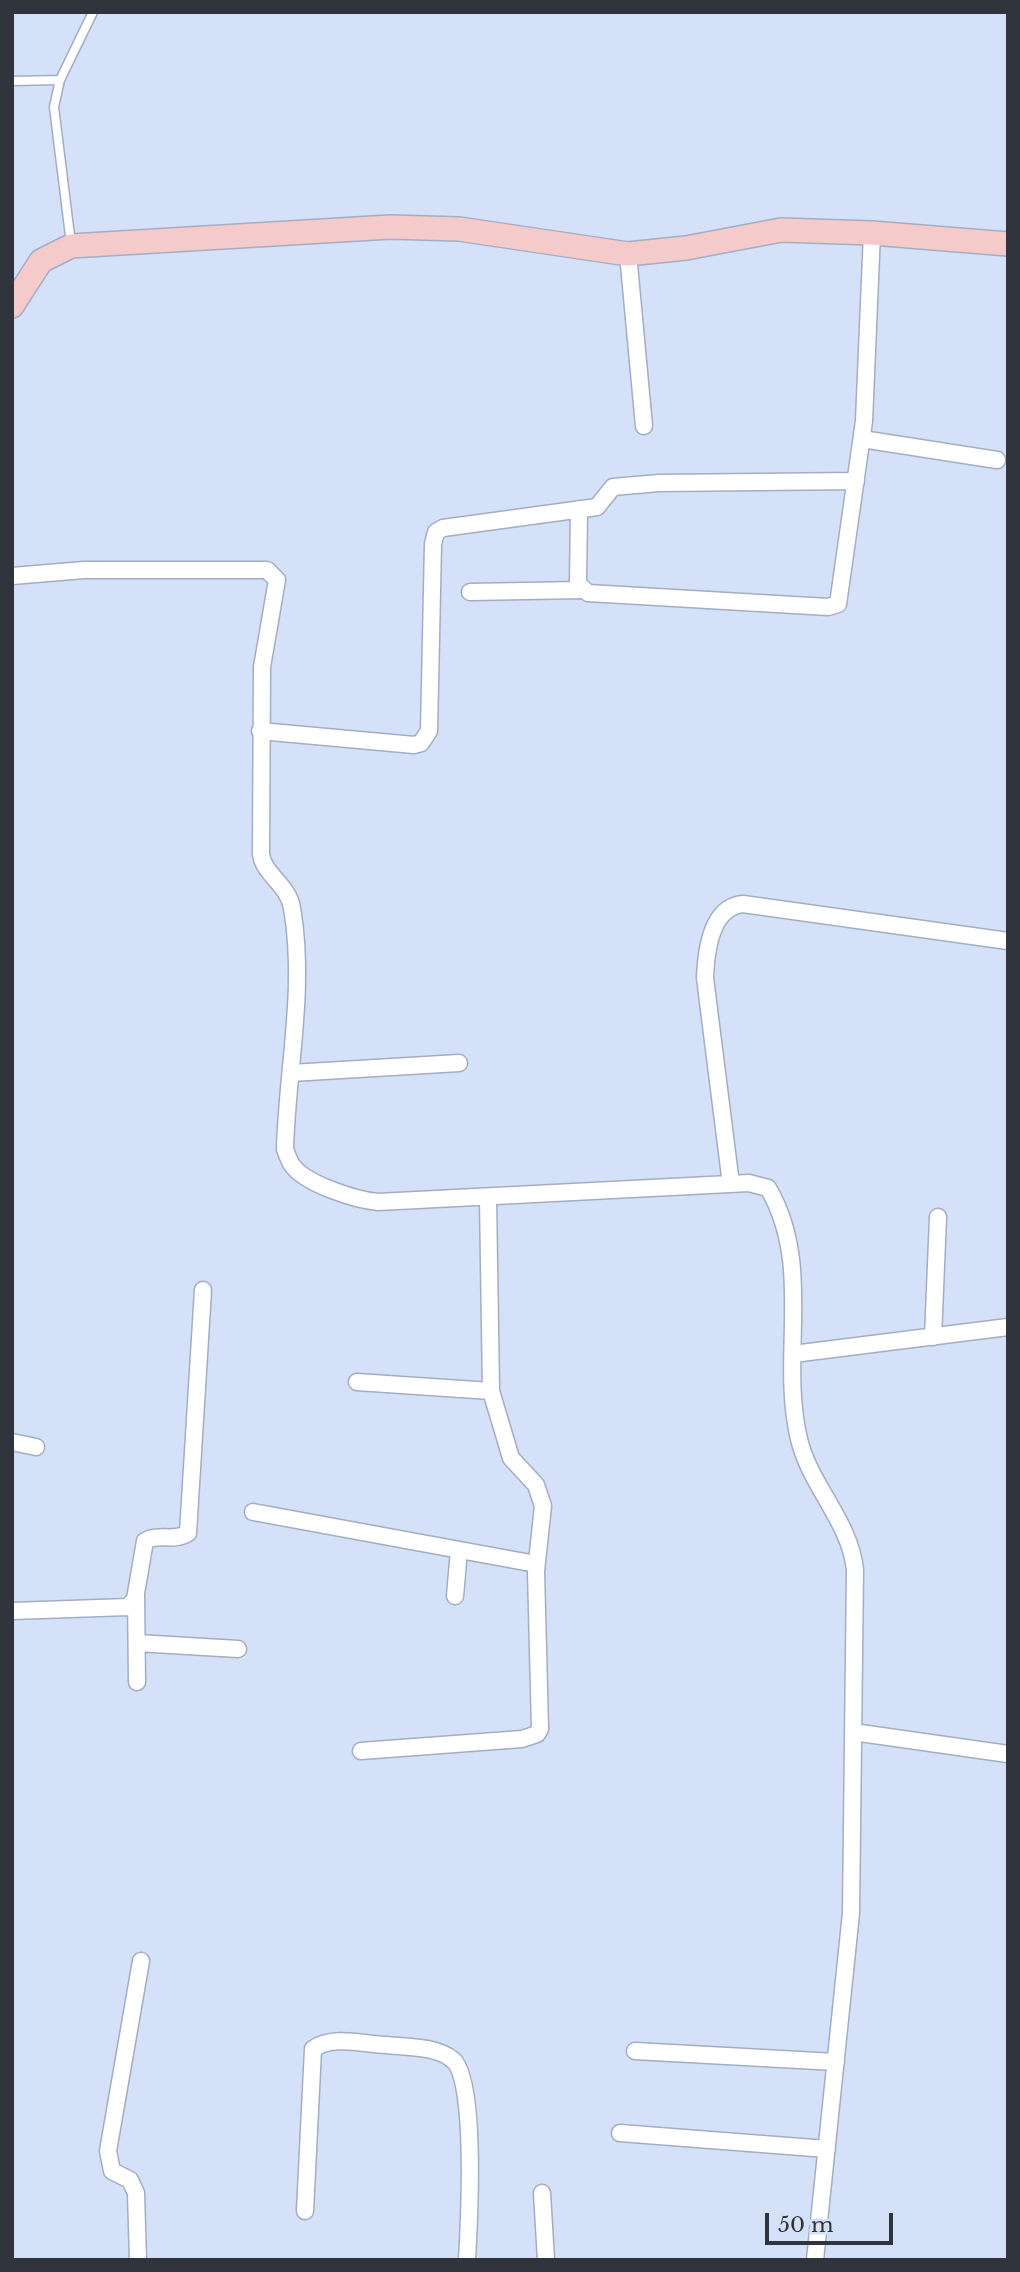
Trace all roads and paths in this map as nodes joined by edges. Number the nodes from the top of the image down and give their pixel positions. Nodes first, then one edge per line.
1 (93, 12) edge
2 (60, 80) junction
3 (12, 81) edge
4 (872, 233) junction
5 (1008, 244) edge
6 (71, 246) junction
7 (628, 254) junction
8 (12, 306) edge
9 (644, 426) dead end
10 (862, 439) junction
11 (997, 460) dead end
12 (856, 481) junction
13 (579, 509) junction
14 (12, 576) edge
15 (581, 590) junction
16 (470, 592) dead end
17 (260, 731) junction
18 (1008, 942) edge
19 (459, 1063) dead end
20 (291, 1073) junction
21 (731, 1184) junction
22 (488, 1198) junction
23 (938, 1217) dead end
24 (203, 1290) dead end
25 (1008, 1327) edge
26 (933, 1337) junction
27 (793, 1354) junction
28 (357, 1382) dead end
29 (491, 1391) junction
30 (12, 1442) edge
31 (36, 1447) dead end
32 (253, 1512) dead end
33 (460, 1550) junction
34 (536, 1564) junction
35 (136, 1594) junction
36 (455, 1596) dead end
37 (12, 1611) edge
38 (136, 1643) junction
39 (238, 1649) dead end
40 (137, 1682) dead end
41 (853, 1732) junction
42 (361, 1751) dead end
43 (1008, 1754) edge
44 (141, 1961) dead end
45 (635, 2051) dead end
46 (836, 2062) junction
47 (620, 2133) dead end
48 (827, 2149) junction
49 (542, 2193) dead end
50 (305, 2211) dead end
51 (138, 2260) edge
52 (467, 2260) edge
53 (545, 2260) edge
54 (815, 2260) edge

1 - 2 lane
2 - 3 lane
2 - 6 lane
4 - 5 street
4 - 7 street
4 - 10 street
6 - 7 street
6 - 8 street
7 - 9 street
10 - 11 street
10 - 12 street
12 - 13 street
12 - 15 street
13 - 15 street
13 - 17 street
14 - 17 street
15 - 16 street
17 - 20 street
18 - 21 street
19 - 20 street
20 - 22 street
21 - 22 street
21 - 27 street
22 - 29 street
23 - 26 street
24 - 35 street
25 - 26 street
26 - 27 street
27 - 41 street
28 - 29 street
29 - 34 street
30 - 31 street
32 - 33 street
33 - 34 street
33 - 36 street
34 - 42 street
35 - 37 street
35 - 38 street
38 - 39 street
38 - 40 street
41 - 43 street
41 - 46 street
44 - 51 street
45 - 46 street
46 - 48 street
47 - 48 street
48 - 54 street
49 - 53 street
50 - 52 street

